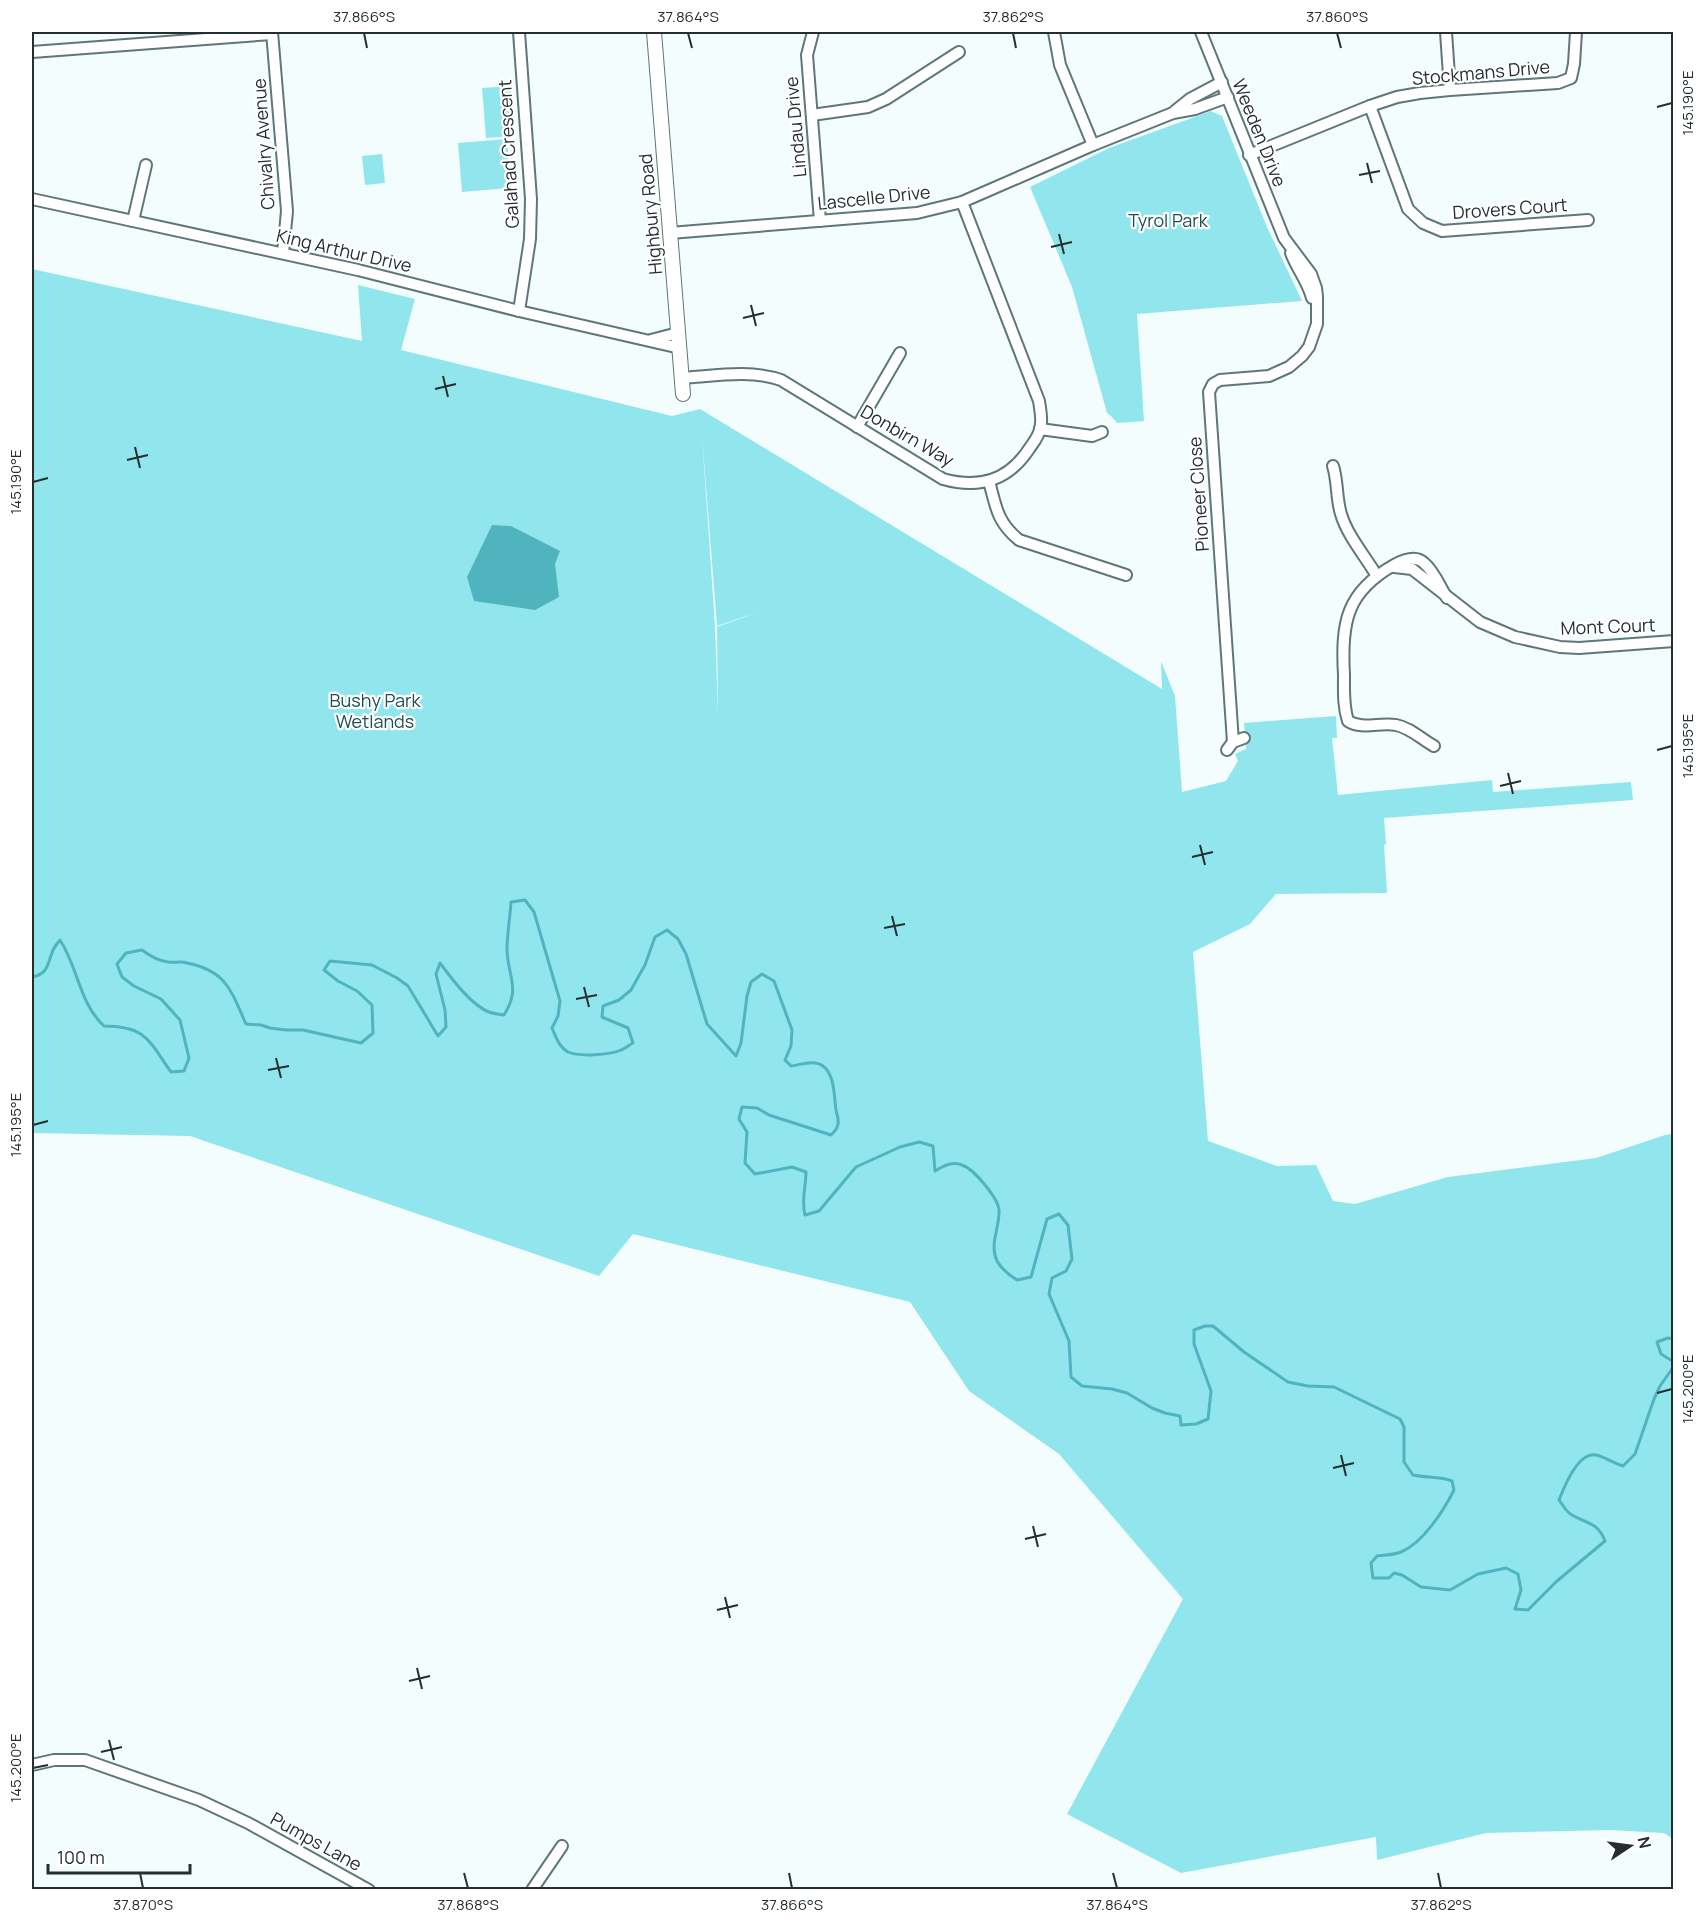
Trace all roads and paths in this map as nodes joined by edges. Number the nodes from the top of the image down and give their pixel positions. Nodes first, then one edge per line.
1 (140, 32) edge
2 (519, 32) edge
3 (654, 32) edge
4 (813, 32) edge
5 (1054, 32) edge
6 (1201, 32) edge
7 (1446, 32) edge
8 (1576, 32) edge
9 (272, 33) edge
10 (141, 43) junction
11 (32, 52) edge
12 (959, 52) dead end
13 (1222, 82) junction
14 (1450, 90) junction
15 (1228, 97) junction
16 (1371, 106) junction
17 (1173, 113) junction
18 (812, 115) junction
19 (1093, 145) junction
20 (1249, 155) junction
21 (146, 165) dead end
22 (32, 199) edge
23 (962, 202) junction
24 (133, 220) junction
25 (1588, 220) dead end
26 (820, 221) junction
27 (670, 233) junction
28 (283, 254) junction
29 (519, 311) junction
30 (1317, 316) joint
31 (678, 333) junction
32 (648, 341) junction
33 (680, 348) junction
34 (900, 353) dead end
35 (682, 378) junction
36 (683, 394) dead end
37 (857, 427) junction
38 (1040, 429) junction
39 (1102, 432) dead end
40 (1333, 466) dead end
41 (989, 482) junction
42 (1126, 575) dead end
43 (1377, 576) junction
44 (1674, 641) edge
45 (1244, 738) dead end
46 (1434, 746) dead end
47 (32, 1765) edge
48 (562, 1846) dead end
49 (369, 1890) edge
50 (532, 1890) edge

1 - 10 street
2 - 29 street, Galahad Crescent
3 - 27 main road, Highbury Road
4 - 18 street, Lindau Drive
5 - 19 street
6 - 13 street, Weeden Drive
7 - 14 street
8 - 14 street, Stockmans Drive
9 - 10 street
9 - 28 street, Chivalry Avenue
10 - 11 street
12 - 18 street
13 - 15 street, Weeden Drive
13 - 17 street, Lascelle Drive
14 - 16 street, Stockmans Drive
15 - 17 street, Lascelle Drive
15 - 20 street, Weeden Drive
16 - 20 street, Stockmans Drive
16 - 25 street, Drovers Court
17 - 19 street, Lascelle Drive
18 - 26 street, Lindau Drive
19 - 23 street, Lascelle Drive
20 - 30 street, Weeden Drive
21 - 24 street
22 - 24 street, King Arthur Drive
23 - 26 street, Lascelle Drive
23 - 38 street
24 - 28 street, King Arthur Drive
26 - 27 street, Lascelle Drive
27 - 31 main road, Highbury Road
28 - 29 street, King Arthur Drive
29 - 32 street, King Arthur Drive
30 - 45 street, Pioneer Close
31 - 32 street, King Arthur Drive
31 - 33 main road, Highbury Road
32 - 33 street, King Arthur Drive
33 - 35 main road, Highbury Road
34 - 37 street
35 - 36 main road, Highbury Road
35 - 37 street, Donbirn Way
37 - 41 street, Donbirn Way
38 - 39 street
38 - 41 street, Donbirn Way
40 - 43 street
41 - 42 street
43 - 44 street, Mont Court
43 - 46 street, Mont Court
47 - 49 street, Pumps Lane
48 - 50 street

